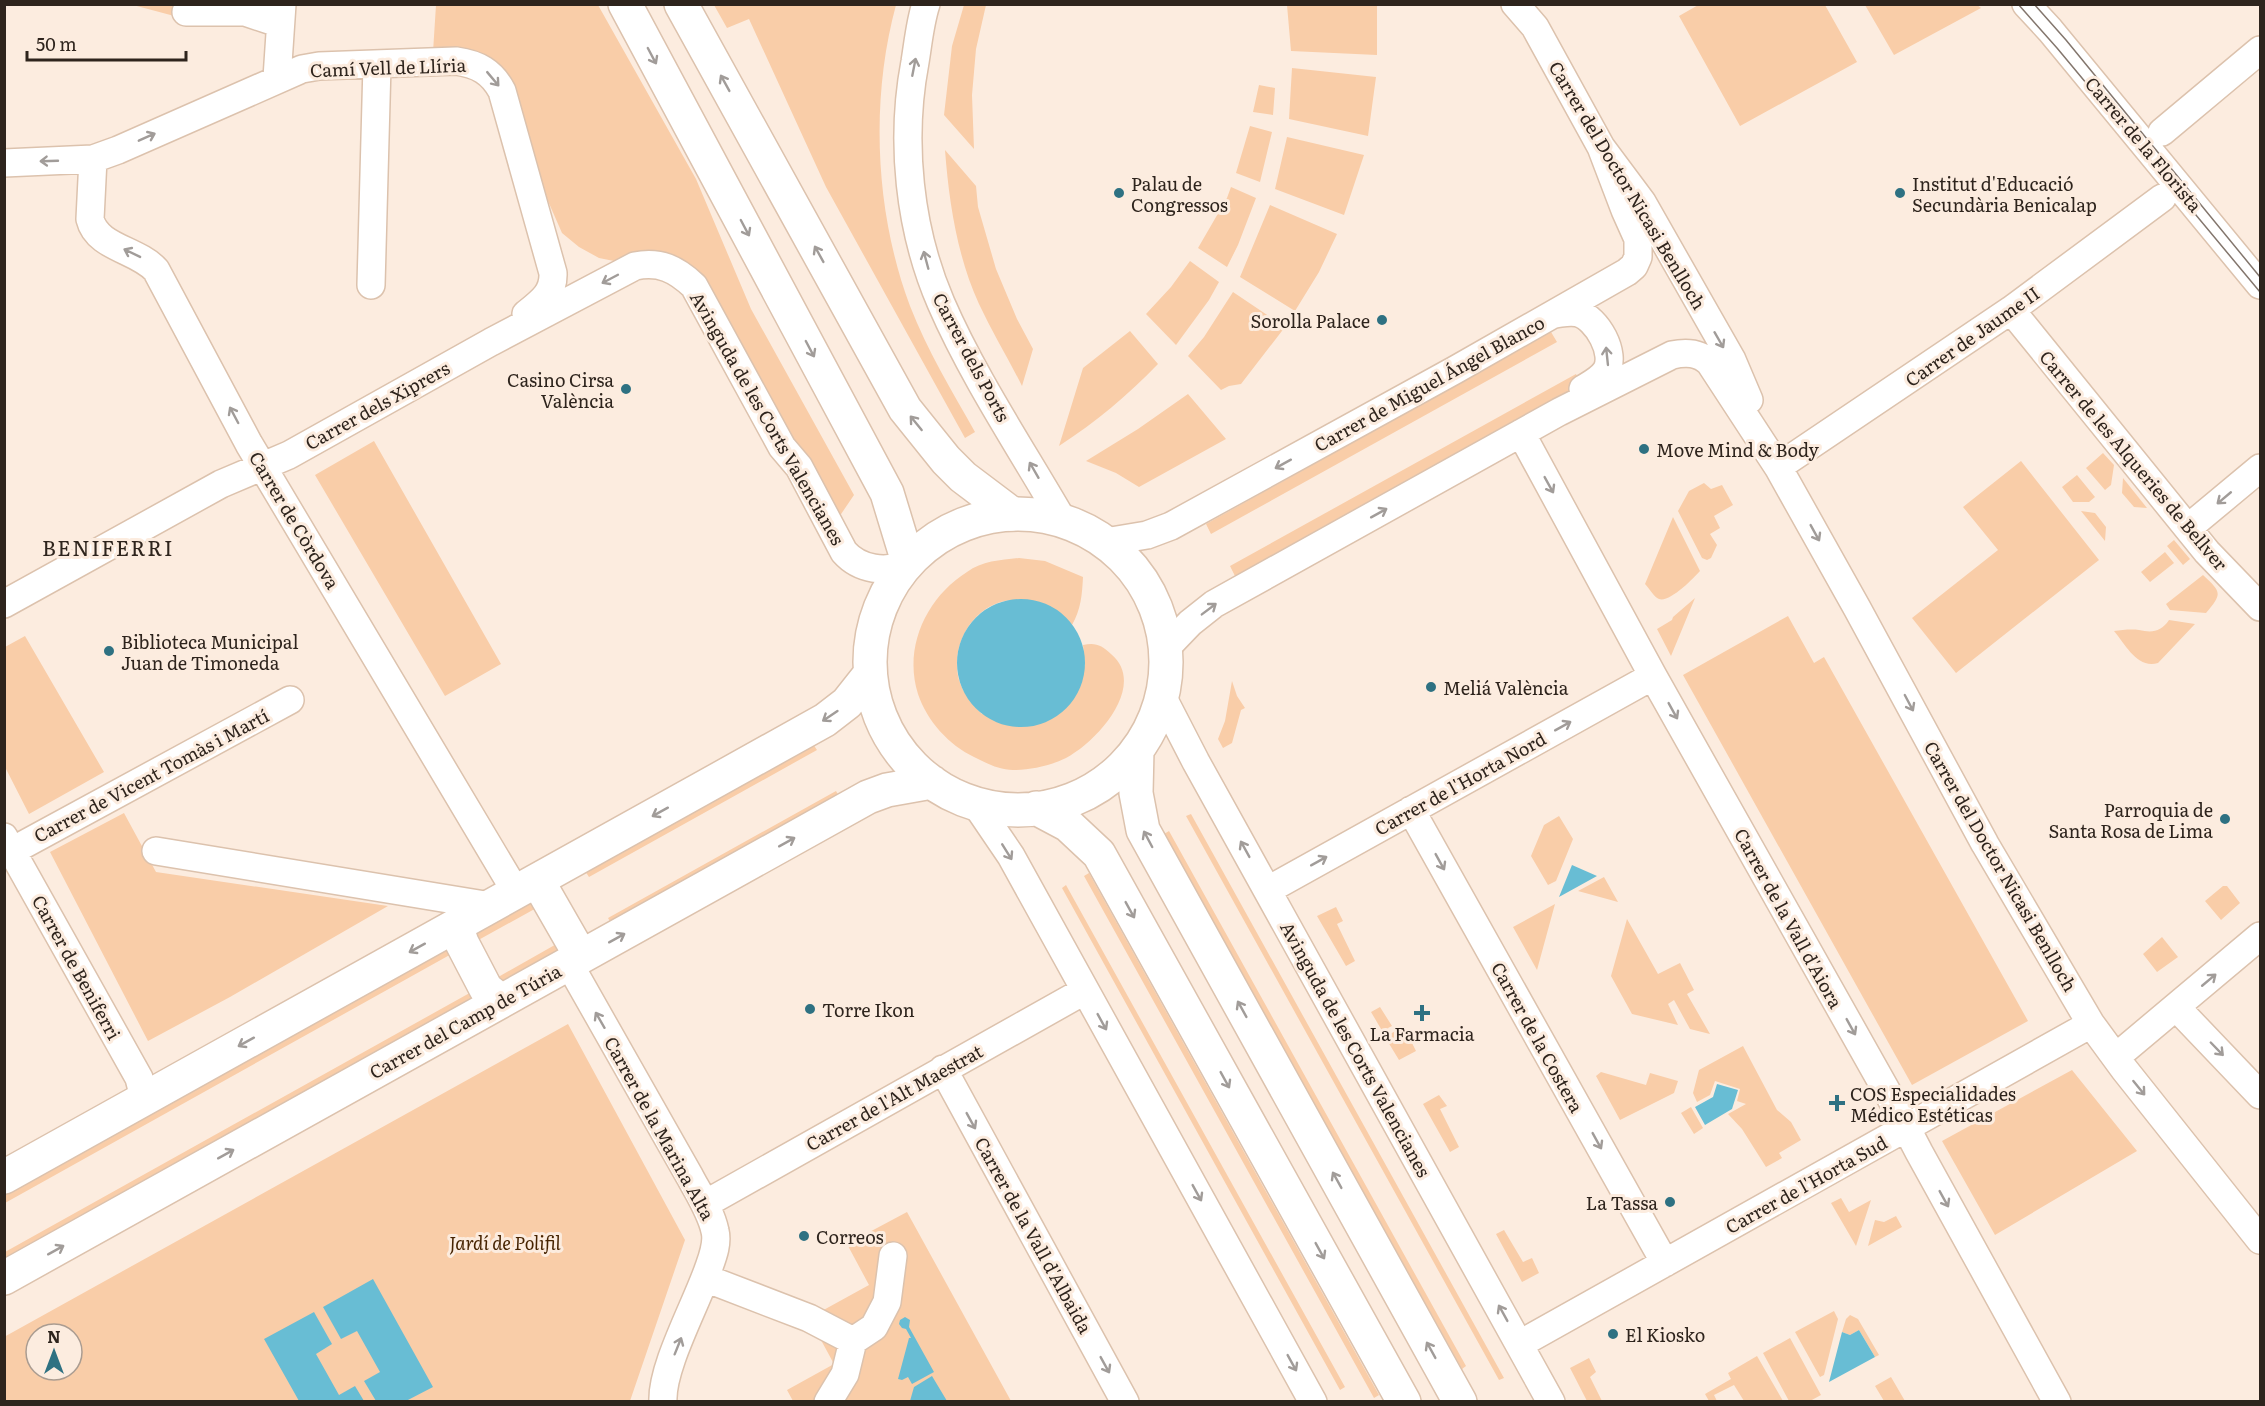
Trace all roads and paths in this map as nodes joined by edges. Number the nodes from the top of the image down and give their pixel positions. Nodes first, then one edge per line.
1 (625, 4) edge
2 (681, 4) edge
3 (926, 4) edge
4 (1515, 4) edge
5 (2026, 4) edge
6 (186, 12) dead end
7 (278, 13) edge
8 (1532, 16) edge
9 (2260, 50) edge
10 (377, 65) junction
11 (277, 78) junction
12 (2162, 132) dead end
13 (1602, 147) junction
14 (93, 159) junction
15 (4, 163) edge
16 (2162, 198) dead end
17 (664, 265) joint
18 (371, 285) dead end
19 (2260, 285) edge
20 (552, 288) joint
21 (2011, 310) junction
22 (1555, 314) junction
23 (490, 342) junction
24 (1559, 412) junction
25 (1521, 433) junction
26 (262, 466) junction
27 (1778, 467) junction
28 (2260, 468) edge
29 (1012, 514) junction
30 (1063, 521) junction
31 (2188, 528) junction
32 (1105, 542) junction
33 (908, 563) junction
34 (4, 604) edge
35 (2260, 607) edge
36 (4, 620) edge
37 (1166, 648) junction
38 (870, 674) junction
39 (1653, 676) junction
40 (1162, 696) junction
41 (290, 700) dead end
42 (1137, 750) junction
43 (932, 782) junction
44 (975, 803) junction
45 (1036, 808) junction
46 (1411, 810) junction
47 (8, 844) edge
48 (156, 851) dead end
49 (1268, 890) junction
50 (513, 894) junction
51 (460, 924) junction
52 (2260, 936) edge
53 (574, 960) junction
54 (1084, 991) junction
55 (501, 1001) junction
56 (2176, 1007) junction
57 (2091, 1024) junction
58 (2115, 1057) junction
59 (943, 1069) junction
60 (2260, 1095) edge
61 (144, 1098) junction
62 (1907, 1127) junction
63 (4, 1177) edge
64 (705, 1204) junction
65 (2260, 1240) edge
66 (893, 1256) dead end
67 (1665, 1263) junction
68 (4, 1278) edge
69 (705, 1278) junction
70 (853, 1341) junction
71 (1520, 1344) junction
72 (663, 1401) edge
73 (828, 1401) edge
74 (1125, 1401) edge
75 (1313, 1401) edge
76 (1404, 1401) edge
77 (1460, 1401) edge
78 (1551, 1401) edge
79 (2057, 1401) edge

1 -> 33 main road
29 -> 2 main road
30 -> 3 street, Carrer dels Ports
4 - 8 street, Carrer del Doctor Nicasi Benlloch
5 - 19 street, Carrer de la Florista
6 - 7 street
7 - 11 street
8 - 13 street, Carrer del Doctor Nicasi Benlloch
9 - 12 street
10 - 11 street, Camí Vell de Llíria
10 - 18 street
10 -> 20 street, Camí Vell de Llíria
14 -> 11 street, Camí Vell de Llíria
13 - 22 street, Carrer de Miguel Ángel Blanco
13 -> 27 street, Carrer del Doctor Nicasi Benlloch
14 -> 15 street, Camí Vell de Llíria
26 -> 14 street, Carrer de Còrdova
16 - 21 street, Carrer de Jaume II
17 -> 23 street, Carrer dels Xiprers
17 - 33 street, Avinguda de les Corts Valencianes
20 - 23 street, Carrer dels Xiprers
21 - 27 street, Carrer de Jaume II
21 - 31 street, Carrer de les Alqueries de Bellver
24 -> 22 street
22 -> 32 street, Carrer de Miguel Ángel Blanco
23 - 26 street, Carrer dels Xiprers
24 - 25 street
24 - 27 street, Carrer del Doctor Nicasi Benlloch
37 -> 25 street
25 -> 39 street, Carrer de la Vall d'Aiora
26 - 34 street, Carrer dels Xiprers
26 - 36 street, Carrer dels Xiprers
26 - 50 street, Carrer de Còrdova
27 -> 57 street, Carrer del Doctor Nicasi Benlloch
28 -> 31 street
29 - 30 main road
29 - 33 main road
30 - 32 main road
31 - 35 street, Carrer de les Alqueries de Bellver
32 - 37 main road
33 - 38 main road
37 - 40 main road
38 - 43 main road
38 -> 50 main road
46 -> 39 street, Carrer de l'Horta Nord
39 -> 62 street, Carrer de la Vall d'Aiora
40 - 42 main road
49 -> 40 street, Avinguda de les Corts Valencianes
41 - 47 street, Carrer de Vicent Tomàs i Martí
42 - 45 main road
77 -> 42 main road
43 - 44 main road
53 -> 43 main road, Carrer del Camp de Túria
44 - 45 main road
44 -> 54 street
45 -> 76 main road
49 -> 46 street, Carrer de l'Horta Nord
46 -> 67 street, Carrer de la Costera
47 - 61 street, Carrer de Beniferri
48 - 50 street
71 -> 49 street, Avinguda de les Corts Valencianes
50 - 51 main road
50 - 53 main road
51 - 55 main road
51 -> 61 main road
56 -> 52 street
53 - 55 main road, Carrer del Camp de Túria
64 -> 53 street, Carrer de la Marina Alta
54 - 59 street, Carrer de l'Alt Maestrat
54 -> 75 street
68 -> 55 main road, Carrer del Camp de Túria
56 - 58 street
56 -> 60 street
57 - 58 street, Carrer del Doctor Nicasi Benlloch
57 - 62 street, Carrer de l'Horta Sud
58 -> 65 street, Carrer del Doctor Nicasi Benlloch
59 - 64 street, Carrer de l'Alt Maestrat
59 -> 74 street, Carrer de la Vall d'Albaida
61 - 63 main road
62 - 67 street, Carrer de l'Horta Sud
62 -> 79 street, Carrer de la Vall d'Aiora
64 - 69 street, Carrer de la Marina Alta
66 - 70 street
67 - 71 street, Carrer de l'Horta Sud
69 - 70 street
72 -> 69 street, Carrer de la Marina Alta
70 - 73 street
71 - 78 street, Avinguda de les Corts Valencianes

